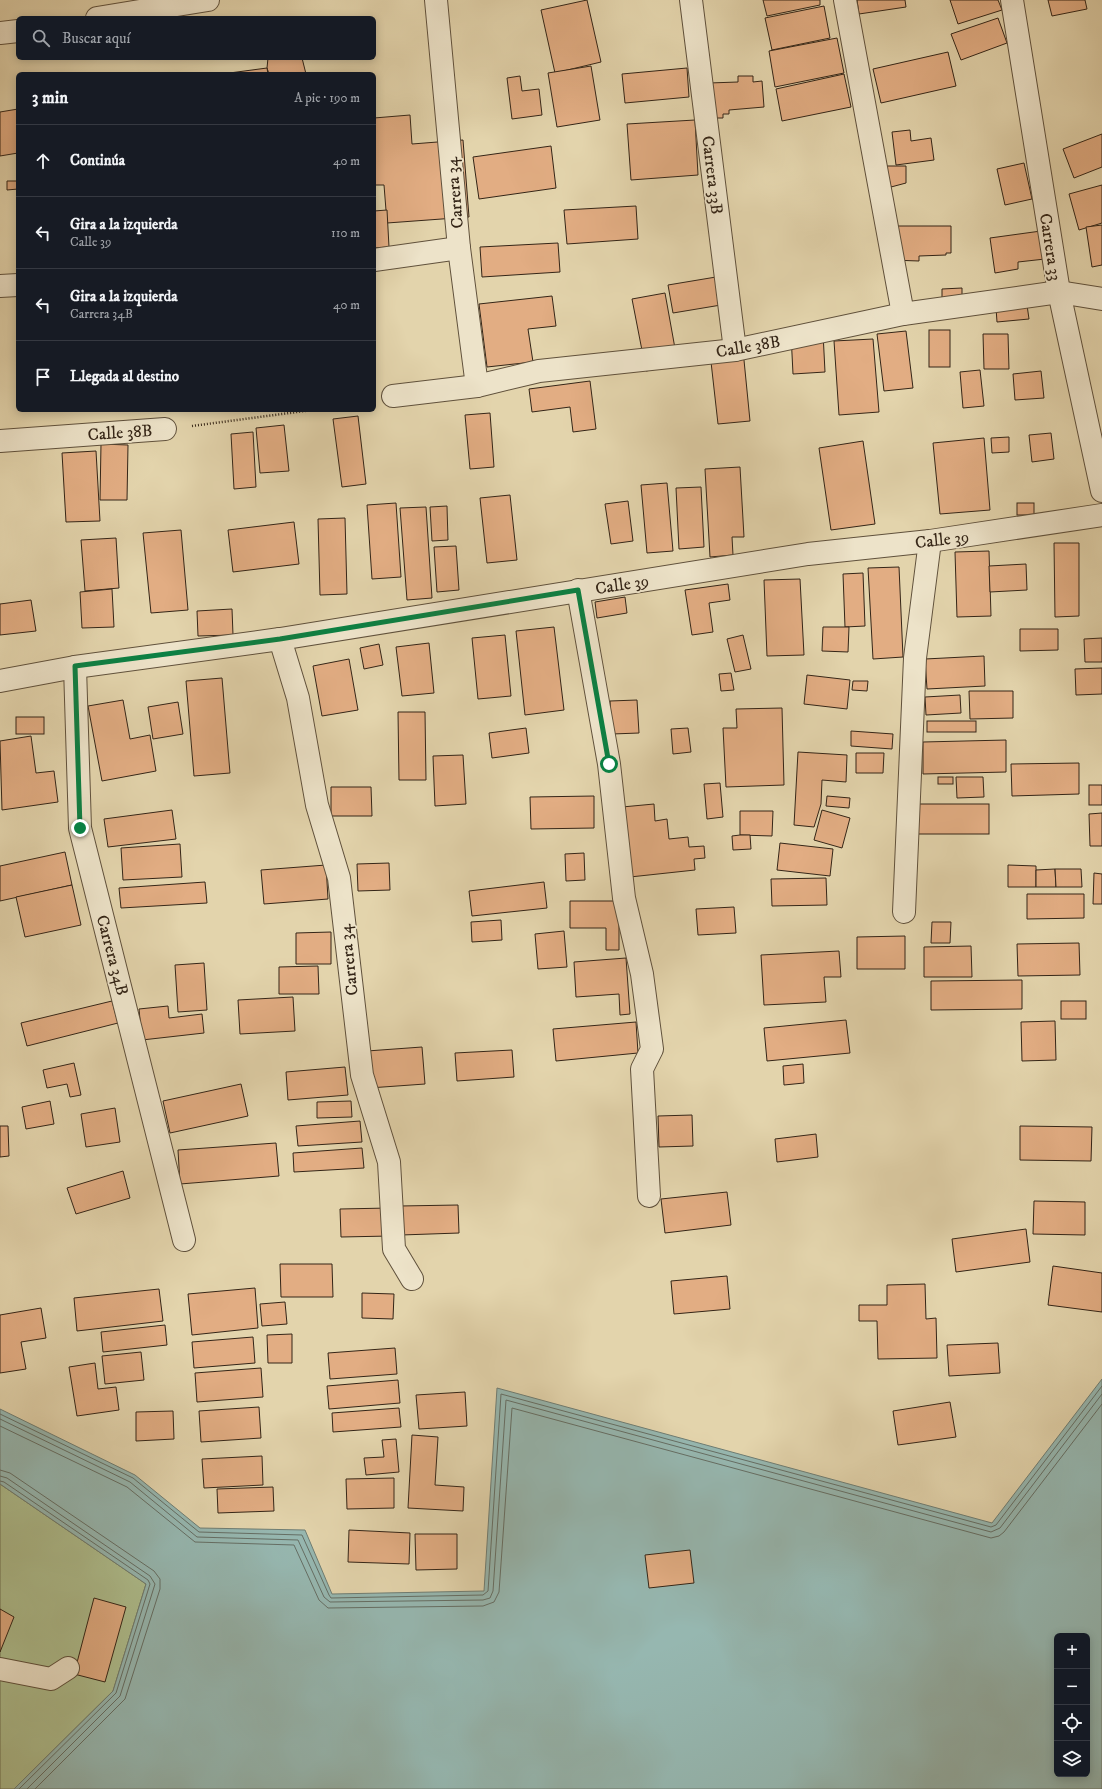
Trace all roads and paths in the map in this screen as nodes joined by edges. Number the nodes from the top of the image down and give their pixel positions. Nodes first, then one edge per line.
1 (208, 0) edge
2 (436, 0) edge
3 (691, 0) edge
4 (845, 0) edge
5 (1012, 0) edge
6 (109, 16) edge
7 (16, 31) edge
8 (0, 33) edge
9 (459, 248) junction
10 (376, 260) edge
11 (16, 285) edge
12 (0, 286) edge
13 (1059, 292) junction
14 (1102, 299) edge
15 (903, 314) junction
16 (735, 350) junction
17 (477, 386) junction
18 (393, 396) dead end
19 (297, 412) edge
20 (165, 429) joint
21 (0, 441) edge
22 (1102, 491) edge
23 (1102, 515) edge
24 (930, 541) junction
25 (578, 590) junction
26 (280, 639) junction
27 (75, 666) junction
28 (0, 681) edge
29 (904, 912) dead end
30 (649, 1196) dead end
31 (184, 1240) dead end
32 (412, 1279) dead end
33 (68, 1668) dead end
34 (0, 1669) edge

1 - 6 street
2 - 9 street, Carrera 34
3 - 16 street, Carrera 33B
4 - 15 street
5 - 13 street, Carrera 33
7 - 8 street
9 - 10 street
9 - 17 street, Carrera 34
11 - 12 street
13 - 14 street, Calle 38B
13 - 15 street, Calle 38B
13 - 22 street, Carrera 33
15 - 16 street, Calle 38B
16 - 17 street, Calle 38B
17 - 18 street, Calle 38B
19 - 20 path, Calle 38B
20 - 21 street, Calle 38B
23 - 24 street, Calle 39
24 - 25 street, Calle 39
24 - 29 street
25 - 26 street, Calle 39
25 - 30 street
26 - 27 street, Calle 39
26 - 32 street, Carrera 34
27 - 28 street, Calle 39
27 - 31 street, Carrera 34B
33 - 34 street

